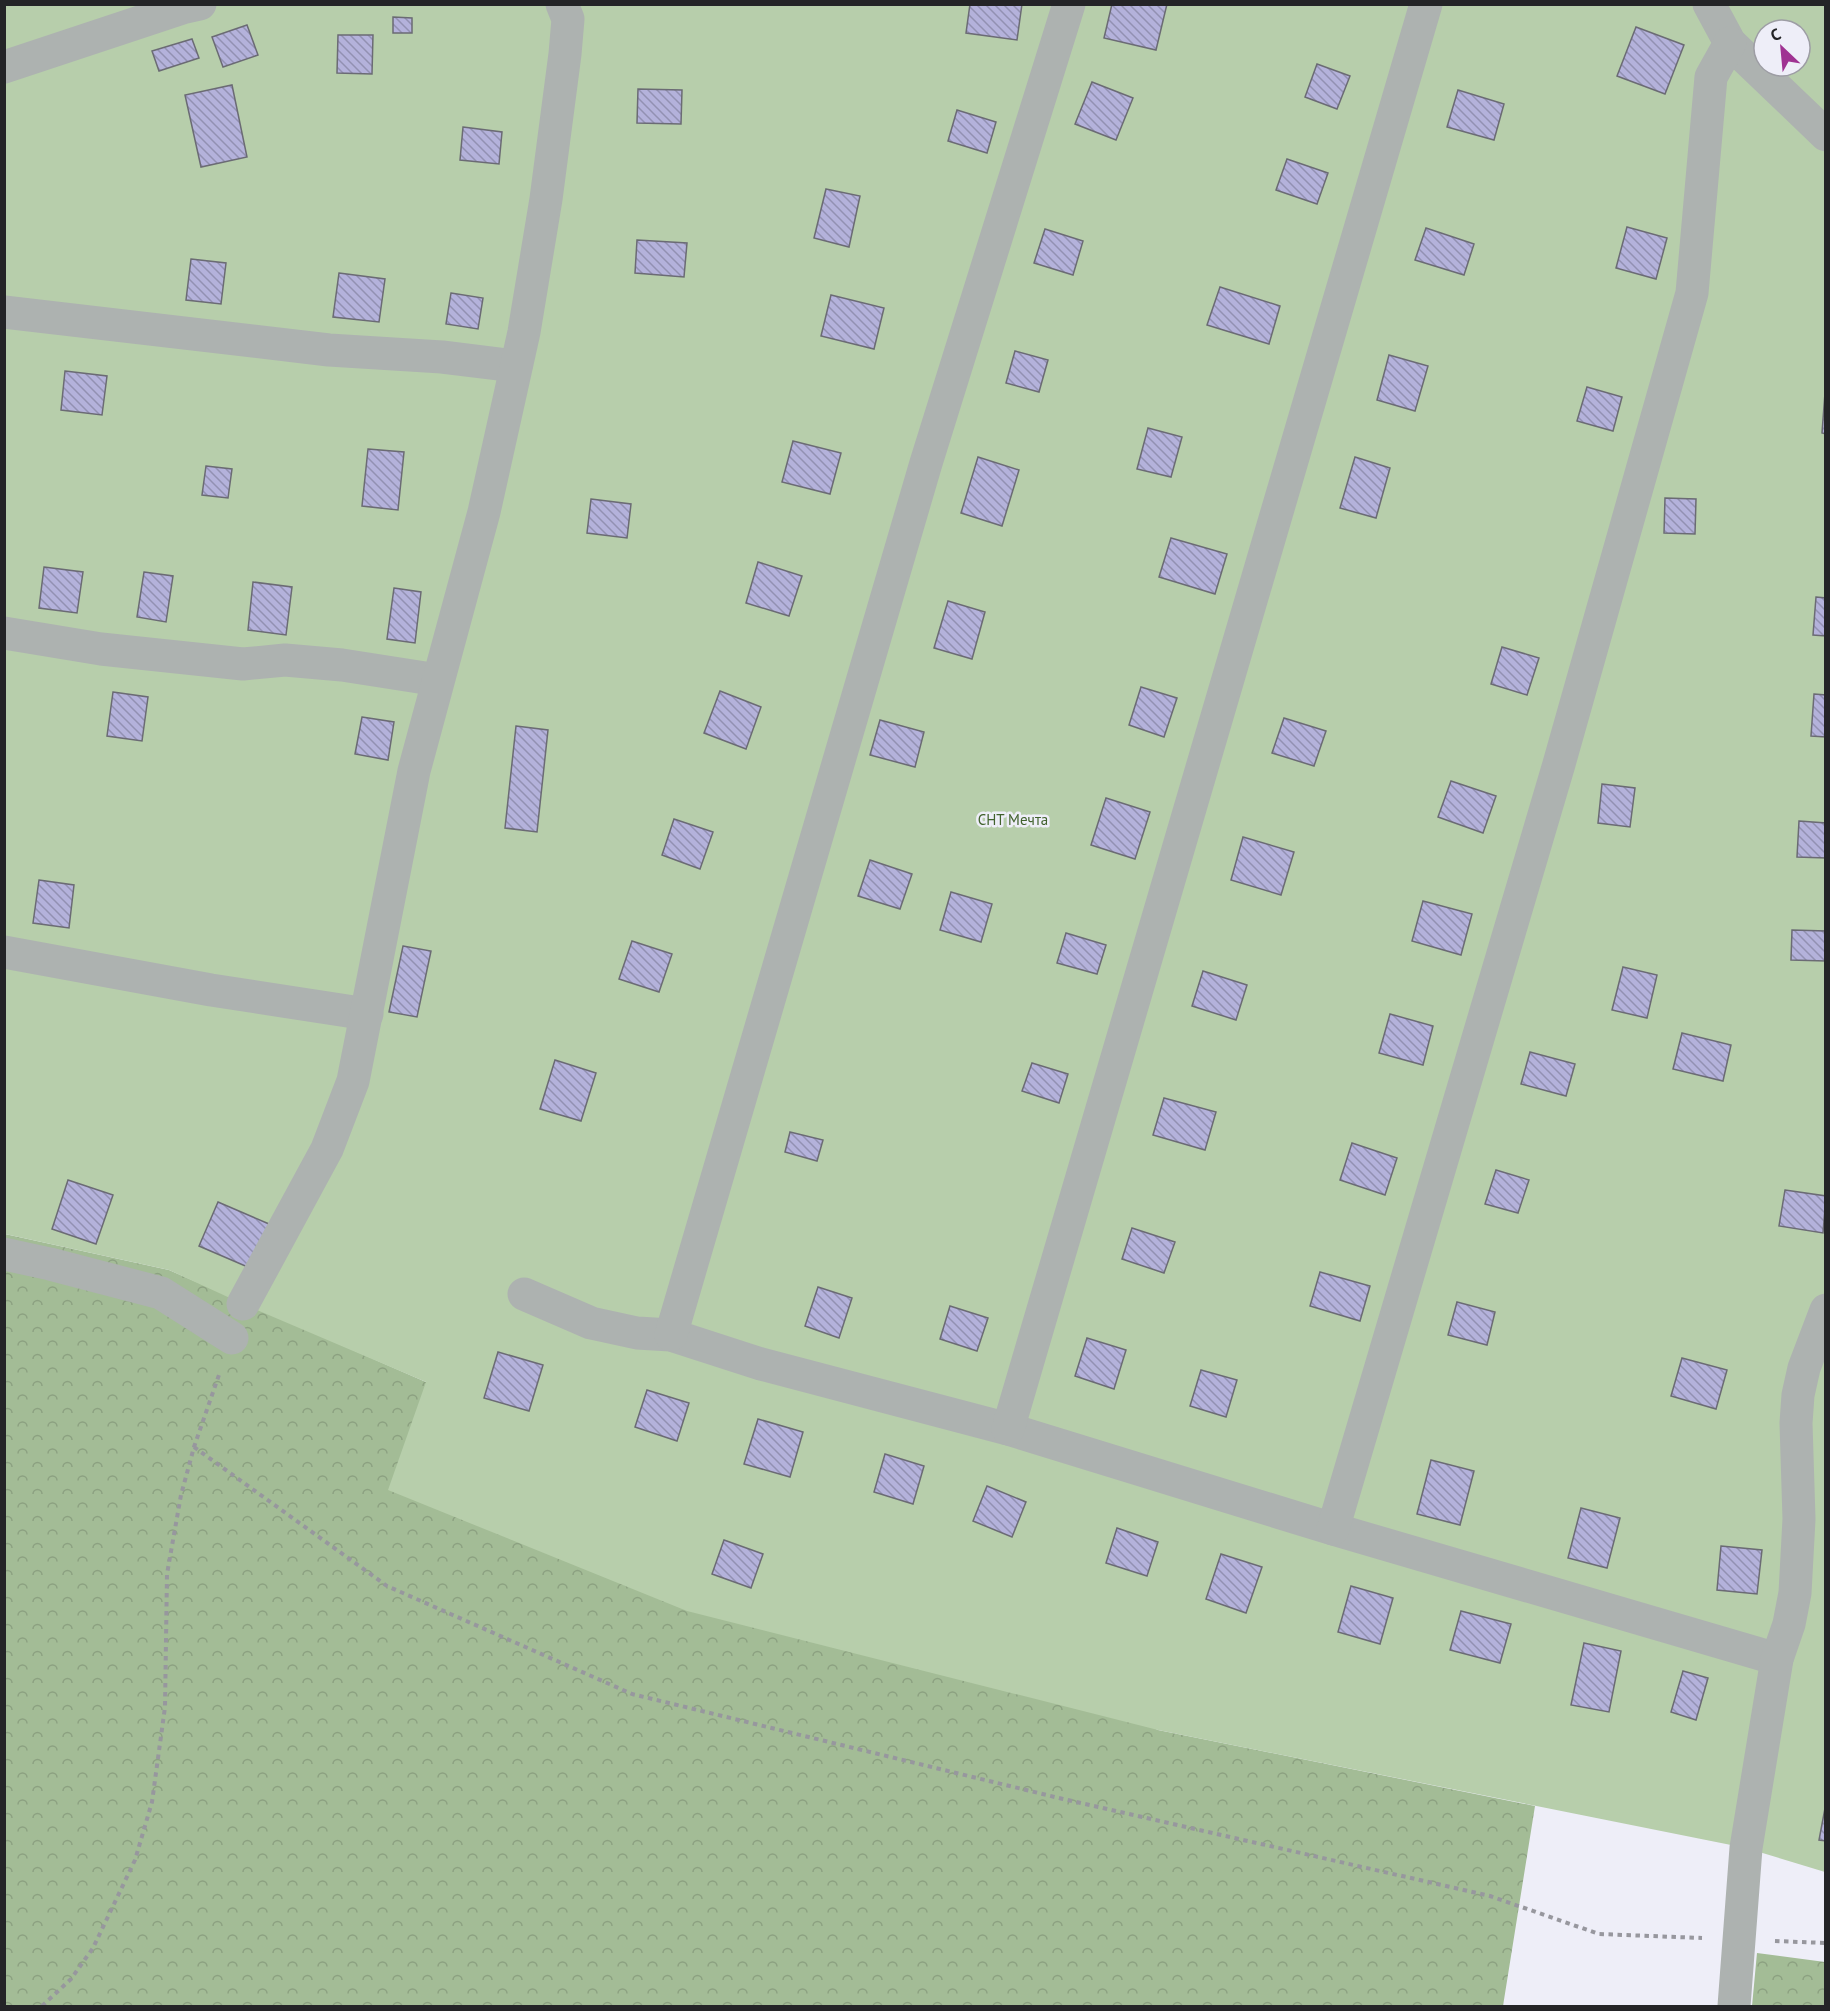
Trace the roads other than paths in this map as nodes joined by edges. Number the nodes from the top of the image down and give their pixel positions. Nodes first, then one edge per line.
1 (200, 4) edge
2 (562, 4) edge
3 (1069, 4) edge
4 (1426, 4) edge
5 (1709, 4) edge
6 (1730, 43) junction
7 (4, 67) edge
8 (1826, 135) edge
9 (4, 312) edge
10 (516, 366) junction
11 (4, 633) edge
12 (438, 680) junction
13 (4, 952) edge
14 (367, 1014) junction
15 (4, 1254) edge
16 (524, 1294) dead end
17 (243, 1304) dead end
18 (1826, 1310) edge
19 (671, 1335) junction
20 (232, 1338) road end
21 (1008, 1429) junction
22 (1333, 1529) junction
23 (1777, 1659) junction
24 (1734, 2007) edge

1 - 7 street
2 - 10 street
3 - 19 street
4 - 21 street
5 - 6 street
6 - 8 street
6 - 22 street
9 - 10 street
10 - 12 street
11 - 12 street
12 - 14 street
13 - 14 street
14 - 17 street
15 - 20 street
16 - 19 street
18 - 23 street
19 - 21 street
21 - 22 street
22 - 23 street
23 - 24 street

